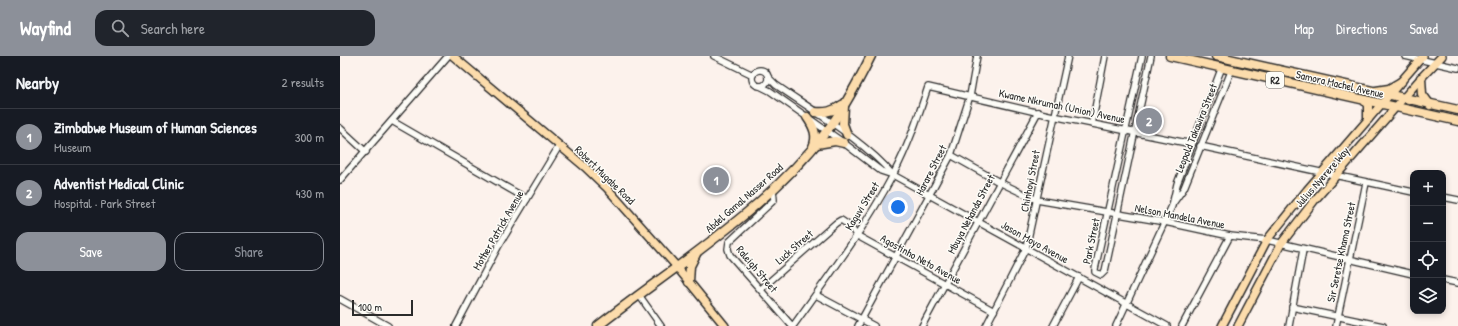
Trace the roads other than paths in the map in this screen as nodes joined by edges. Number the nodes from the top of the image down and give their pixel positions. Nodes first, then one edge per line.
1 (448, 56) edge
2 (453, 56) edge
3 (714, 56) edge
4 (871, 56) edge
5 (977, 56) edge
6 (1068, 56) edge
7 (1105, 56) edge
8 (1142, 56) edge
9 (1151, 56) edge
10 (1170, 56) edge
11 (1405, 56) edge
12 (1442, 56) edge
13 (1222, 57) edge
14 (1234, 58) edge
15 (1421, 58) edge
16 (1434, 62) junction
17 (1222, 67) junction
18 (1458, 68) edge
19 (1232, 69) junction
20 (753, 75) junction
21 (768, 77) junction
22 (1421, 78) junction
23 (1401, 82) junction
24 (760, 86) junction
25 (928, 87) joint
26 (1370, 91) junction
27 (1389, 95) junction
28 (970, 96) junction
29 (1404, 99) junction
30 (1365, 101) junction
31 (844, 104) junction
32 (1381, 104) junction
33 (1430, 105) junction
34 (1396, 108) junction
35 (1458, 110) edge
36 (815, 112) junction
37 (1038, 112) junction
38 (1053, 116) junction
39 (807, 117) junction
40 (1368, 119) junction
41 (392, 121) junction
42 (1458, 121) edge
43 (1092, 124) junction
44 (340, 128) edge
45 (830, 128) junction
46 (1124, 130) junction
47 (1134, 132) junction
48 (846, 139) junction
49 (1192, 144) junction
50 (560, 146) junction
51 (1200, 146) junction
52 (814, 147) junction
53 (366, 152) junction
54 (951, 155) junction
55 (1322, 173) junction
56 (893, 175) junction
57 (1337, 176) junction
58 (340, 180) edge
59 (999, 182) junction
60 (1366, 183) junction
61 (773, 189) junction
62 (1410, 191) edge
63 (930, 196) junction
64 (1446, 198) edge
65 (527, 199) junction
66 (1037, 200) junction
67 (1458, 200) edge
68 (1172, 206) junction
69 (1107, 212) junction
70 (1116, 213) junction
71 (841, 220) joint
72 (978, 222) junction
73 (1165, 222) junction
74 (856, 235) junction
75 (1230, 236) junction
76 (1266, 240) junction
77 (1281, 244) junction
78 (1026, 248) junction
79 (1303, 250) junction
80 (698, 251) junction
81 (896, 258) junction
82 (1350, 259) junction
83 (677, 267) junction
84 (1410, 273) edge
85 (1079, 277) junction
86 (1446, 281) edge
87 (690, 282) junction
88 (1458, 283) edge
89 (945, 284) junction
90 (761, 290) junction
91 (639, 295) junction
92 (816, 295) junction
93 (340, 299) edge
94 (1128, 304) junction
95 (1292, 307) junction
96 (994, 311) junction
97 (1338, 316) junction
98 (861, 319) junction
99 (388, 326) edge
100 (456, 326) edge
101 (598, 326) edge
102 (661, 326) edge
103 (725, 326) edge
104 (793, 326) edge
105 (858, 326) edge
106 (874, 326) edge
107 (922, 326) edge
108 (986, 326) edge
109 (1053, 326) edge
110 (1116, 326) edge
111 (1167, 326) edge
112 (1182, 326) edge
113 (1222, 326) edge
114 (1238, 326) edge
115 (1289, 326) edge
116 (1336, 326) edge
117 (1383, 326) edge

1 - 41 street
2 - 50 main road, Robert Mugabe Road
3 - 20 street
4 - 31 highway, Abdel Gamal Nasser Road
5 - 28 street, Harare Street
6 - 38 street, Chinhoyi Street
7 - 43 street
8 - 46 street, Park Street
9 - 47 street, Park Street
10 - 17 highway, Samora Machel Avenue / R2
11 - 15 street
12 - 16 main road, Julius Nyerere Way
13 - 14 highway, Samora Machel Avenue / R2
13 - 17 main road, Leopold Takawira Street
14 - 19 main road, Leopold Takawira Street
14 - 26 highway, Samora Machel Avenue / R2
15 - 16 street
15 - 23 main road, Julius Nyerere Way
16 - 18 street
16 - 22 main road, Julius Nyerere Way
17 - 19 highway, Samora Machel Avenue / R2
17 - 49 street, Leopold Takawira Street
19 - 30 highway, Samora Machel Avenue / R2
19 - 51 street, Leopold Takawira Street
20 - 21 street
20 - 24 street
21 - 24 street
21 - 36 street
22 - 29 main road, Julius Nyerere Way
22 - 33 highway
23 - 26 highway
23 - 27 main road, Julius Nyerere Way
24 - 39 street
25 - 28 street, Kwame Nkrumah (Union) Avenue
25 - 56 street, Kaguvi Street
26 - 27 highway, Samora Machel Avenue / R2
27 - 29 highway, Samora Machel Avenue / R2
27 - 32 main road, Julius Nyerere Way
28 - 37 street, Kwame Nkrumah (Union) Avenue
28 - 54 street, Harare Street
29 - 33 highway, Samora Machel Avenue / R2
29 - 34 main road, Julius Nyerere Way
30 - 32 highway, Samora Machel Avenue / R2
30 - 40 highway
31 - 36 highway
31 - 45 highway, Abdel Gamal Nasser Road
31 - 48 highway
32 - 34 highway, Samora Machel Avenue / R2
32 - 40 main road, Julius Nyerere Way
33 - 35 highway, Samora Machel Avenue / R2
34 - 42 highway, Samora Machel Avenue / R2
34 - 57 main road, Julius Nyerere Way
36 - 45 street
37 - 38 street, Kwame Nkrumah (Union) Avenue
37 - 59 street, Mbuya Nehanda Street
38 - 43 street, Kwame Nkrumah (Union) Avenue
38 - 66 street, Chinhoyi Street
39 - 45 street
39 - 52 highway
40 - 55 main road, Julius Nyerere Way
41 - 53 street
41 - 65 street
43 - 46 street, Kwame Nkrumah (Union) Avenue
44 - 53 street
45 - 48 street, Jason Moyo Avenue
45 - 52 highway, Abdel Gamal Nasser Road
46 - 47 street, Kwame Nkrumah (Union) Avenue
46 - 69 street, Park Street
47 - 49 street, Kwame Nkrumah (Union) Avenue
47 - 70 street, Park Street
48 - 52 highway
48 - 56 street, Jason Moyo Avenue
49 - 68 street, Leopold Takawira Street
50 - 65 street, Mother Patrick Avenue
50 - 83 main road, Robert Mugabe Road
51 - 55 street
51 - 68 street, Leopold Takawira Street
52 - 61 highway, Abdel Gamal Nasser Road
53 - 58 street
54 - 59 street, Nelson Mandela Avenue
54 - 63 street, Harare Street
55 - 57 street
55 - 76 main road, Julius Nyerere Way
56 - 63 street, Jason Moyo Avenue
56 - 74 street, Kaguvi Street
57 - 60 street
57 - 77 main road, Julius Nyerere Way
59 - 66 street, Nelson Mandela Avenue
59 - 72 street, Mbuya Nehanda Street
60 - 62 street
60 - 82 street, Sir Seretse Khama Street
61 - 80 highway, Abdel Gamal Nasser Road
61 - 90 street, Raleigh Street
63 - 72 street, Jason Moyo Avenue
63 - 81 street, Harare Street
64 - 67 street
65 - 100 street, Mother Patrick Avenue
66 - 69 street, Nelson Mandela Avenue
66 - 78 street, Chinhoyi Street
68 - 73 street, Leopold Takawira Street
69 - 70 street, Nelson Mandela Avenue
69 - 70 street, Park Street
70 - 73 street, Nelson Mandela Avenue
71 - 74 street, Agostinho Neto Avenue
71 - 90 street, Luck Street
72 - 78 street, Jason Moyo Avenue
72 - 89 street, Mbuya Nehanda Street
73 - 75 street, Nelson Mandela Avenue
73 - 94 street, Leopold Takawira Street
74 - 81 street, Agostinho Neto Avenue
74 - 92 street, Kaguvi Street
75 - 76 street, Nelson Mandela Avenue
75 - 112 street
76 - 77 street, Nelson Mandela Avenue
76 - 113 main road, Julius Nyerere Way
77 - 79 street, Nelson Mandela Avenue
77 - 114 main road, Julius Nyerere Way
78 - 85 street, Jason Moyo Avenue
78 - 96 street, Chinhoyi Street
79 - 82 street, Nelson Mandela Avenue
79 - 95 street
80 - 83 highway, Abdel Gamal Nasser Road
80 - 87 highway
81 - 89 street, Agostinho Neto Avenue
81 - 98 street, Harare Street
82 - 84 street, Nelson Mandela Avenue
82 - 97 street, Sir Seretse Khama Street
83 - 87 main road, Robert Mugabe Road
83 - 91 highway, Abdel Gamal Nasser Road
85 - 94 street, Jason Moyo Avenue
85 - 109 street
86 - 88 street
87 - 103 main road, Robert Mugabe Road
89 - 96 street, Agostinho Neto Avenue
89 - 107 street, Mbuya Nehanda Street
90 - 104 street, Raleigh Street
91 - 101 highway, Abdel Gamal Nasser Road
91 - 102 street
92 - 98 street
92 - 104 street, Kaguvi Street
93 - 99 street
94 - 110 street, Leopold Takawira Street
94 - 111 street, Jason Moyo Avenue
95 - 97 street
95 - 115 street
96 - 108 street, Chinhoyi Street
97 - 116 street, Sir Seretse Khama Street
97 - 117 street
98 - 105 street, Harare Street
98 - 106 street

